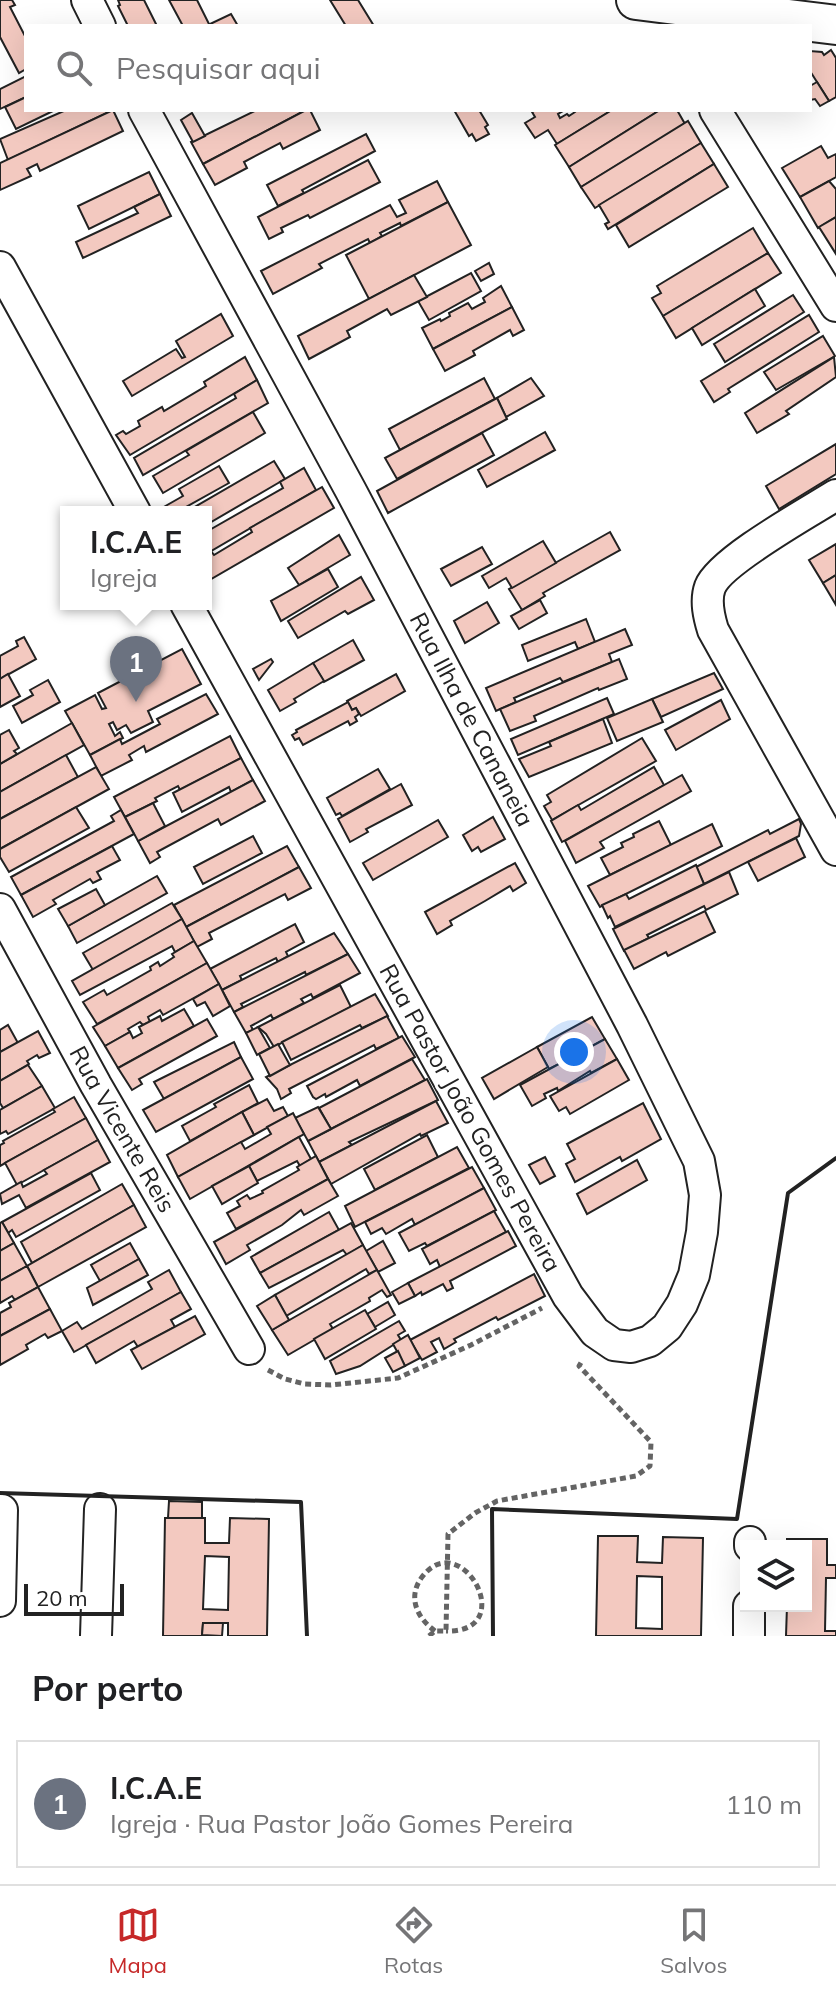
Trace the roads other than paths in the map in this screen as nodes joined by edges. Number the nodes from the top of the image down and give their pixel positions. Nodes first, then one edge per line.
1 (87, 0) edge
2 (649, 9) edge
3 (99, 24) edge
4 (836, 25) edge
5 (145, 112) edge
6 (716, 112) edge
7 (0, 267) edge
8 (836, 306) edge
9 (836, 495) edge
10 (132, 506) edge
11 (189, 610) edge
12 (836, 850) edge
13 (0, 909) edge
14 (595, 1332) joint
15 (249, 1349) road end
16 (100, 1509) dead end
17 (2, 1510) edge
18 (0, 1601) edge
19 (749, 1612) edge
20 (96, 1636) edge
21 (749, 1636) edge

1 - 3 street
2 - 4 street
5 - 14 street, Rua Ilha de Cananeia
6 - 8 street
7 - 10 street
9 - 12 street
11 - 14 street, Rua Pastor João Gomes Pereira
13 - 15 street, Rua Vicente Reis
16 - 20 street
17 - 18 street
19 - 21 street

